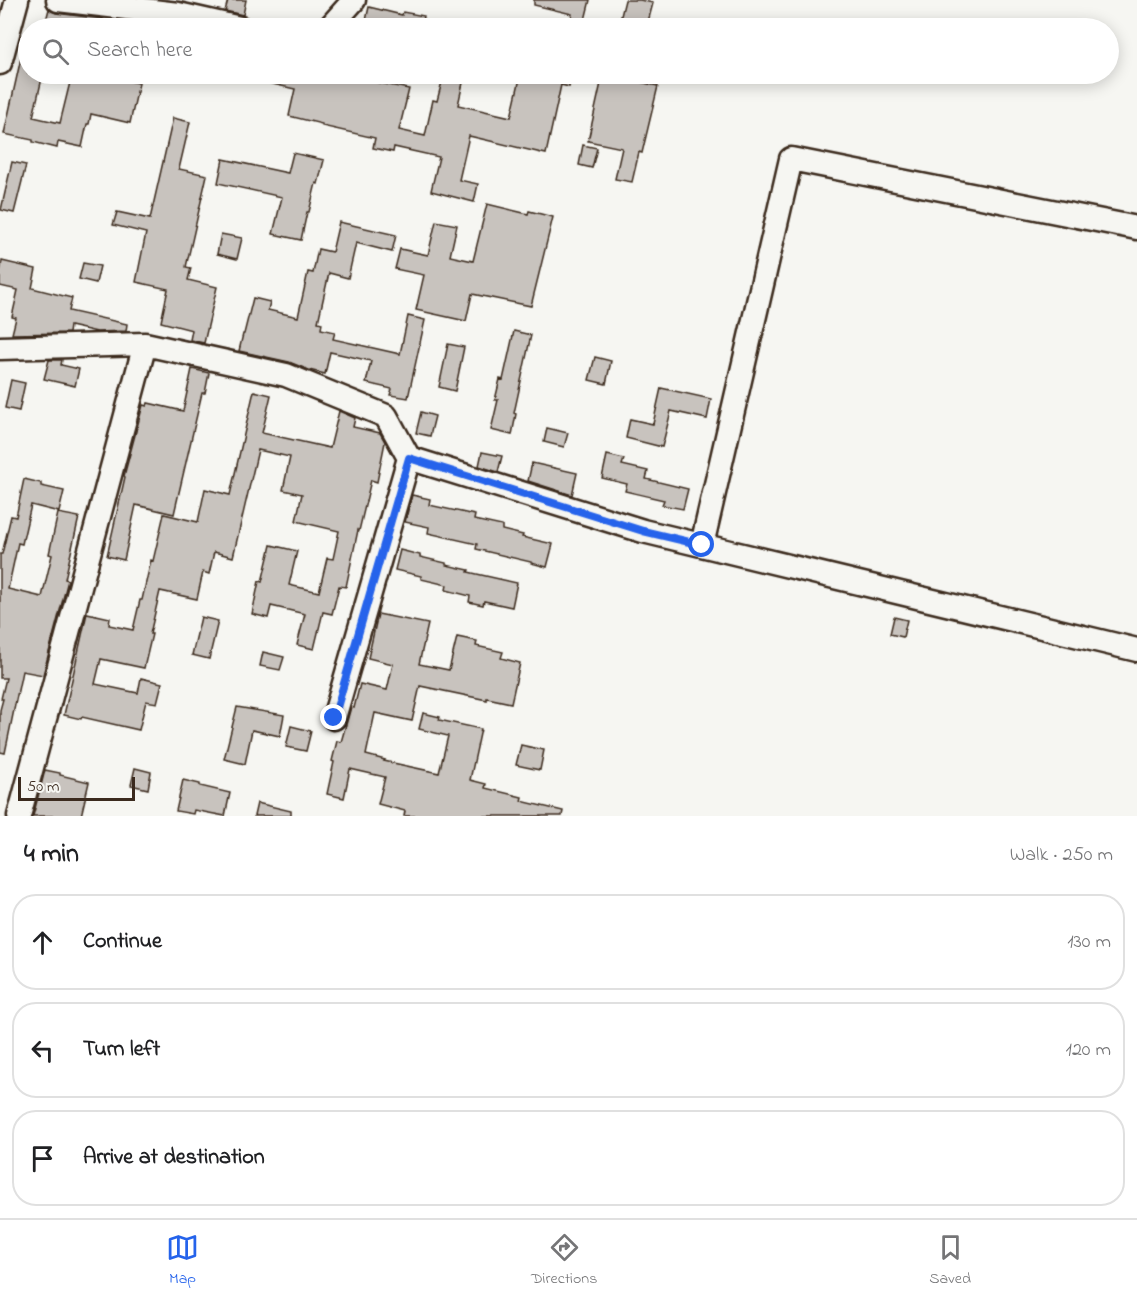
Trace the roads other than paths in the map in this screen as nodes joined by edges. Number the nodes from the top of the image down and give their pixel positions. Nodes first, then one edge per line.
1 (18, 0) edge
2 (58, 0) edge
3 (354, 0) edge
4 (196, 18) edge
5 (338, 18) edge
6 (0, 63) edge
7 (1137, 228) edge
8 (145, 344) junction
9 (0, 348) edge
10 (409, 458) junction
11 (702, 545) junction
12 (1137, 650) edge
13 (334, 718) dead end
14 (19, 816) edge

1 - 6 street
2 - 4 street
3 - 5 street
7 - 11 street
8 - 9 street
8 - 10 street
8 - 14 street
10 - 11 street
10 - 13 street
11 - 12 street

